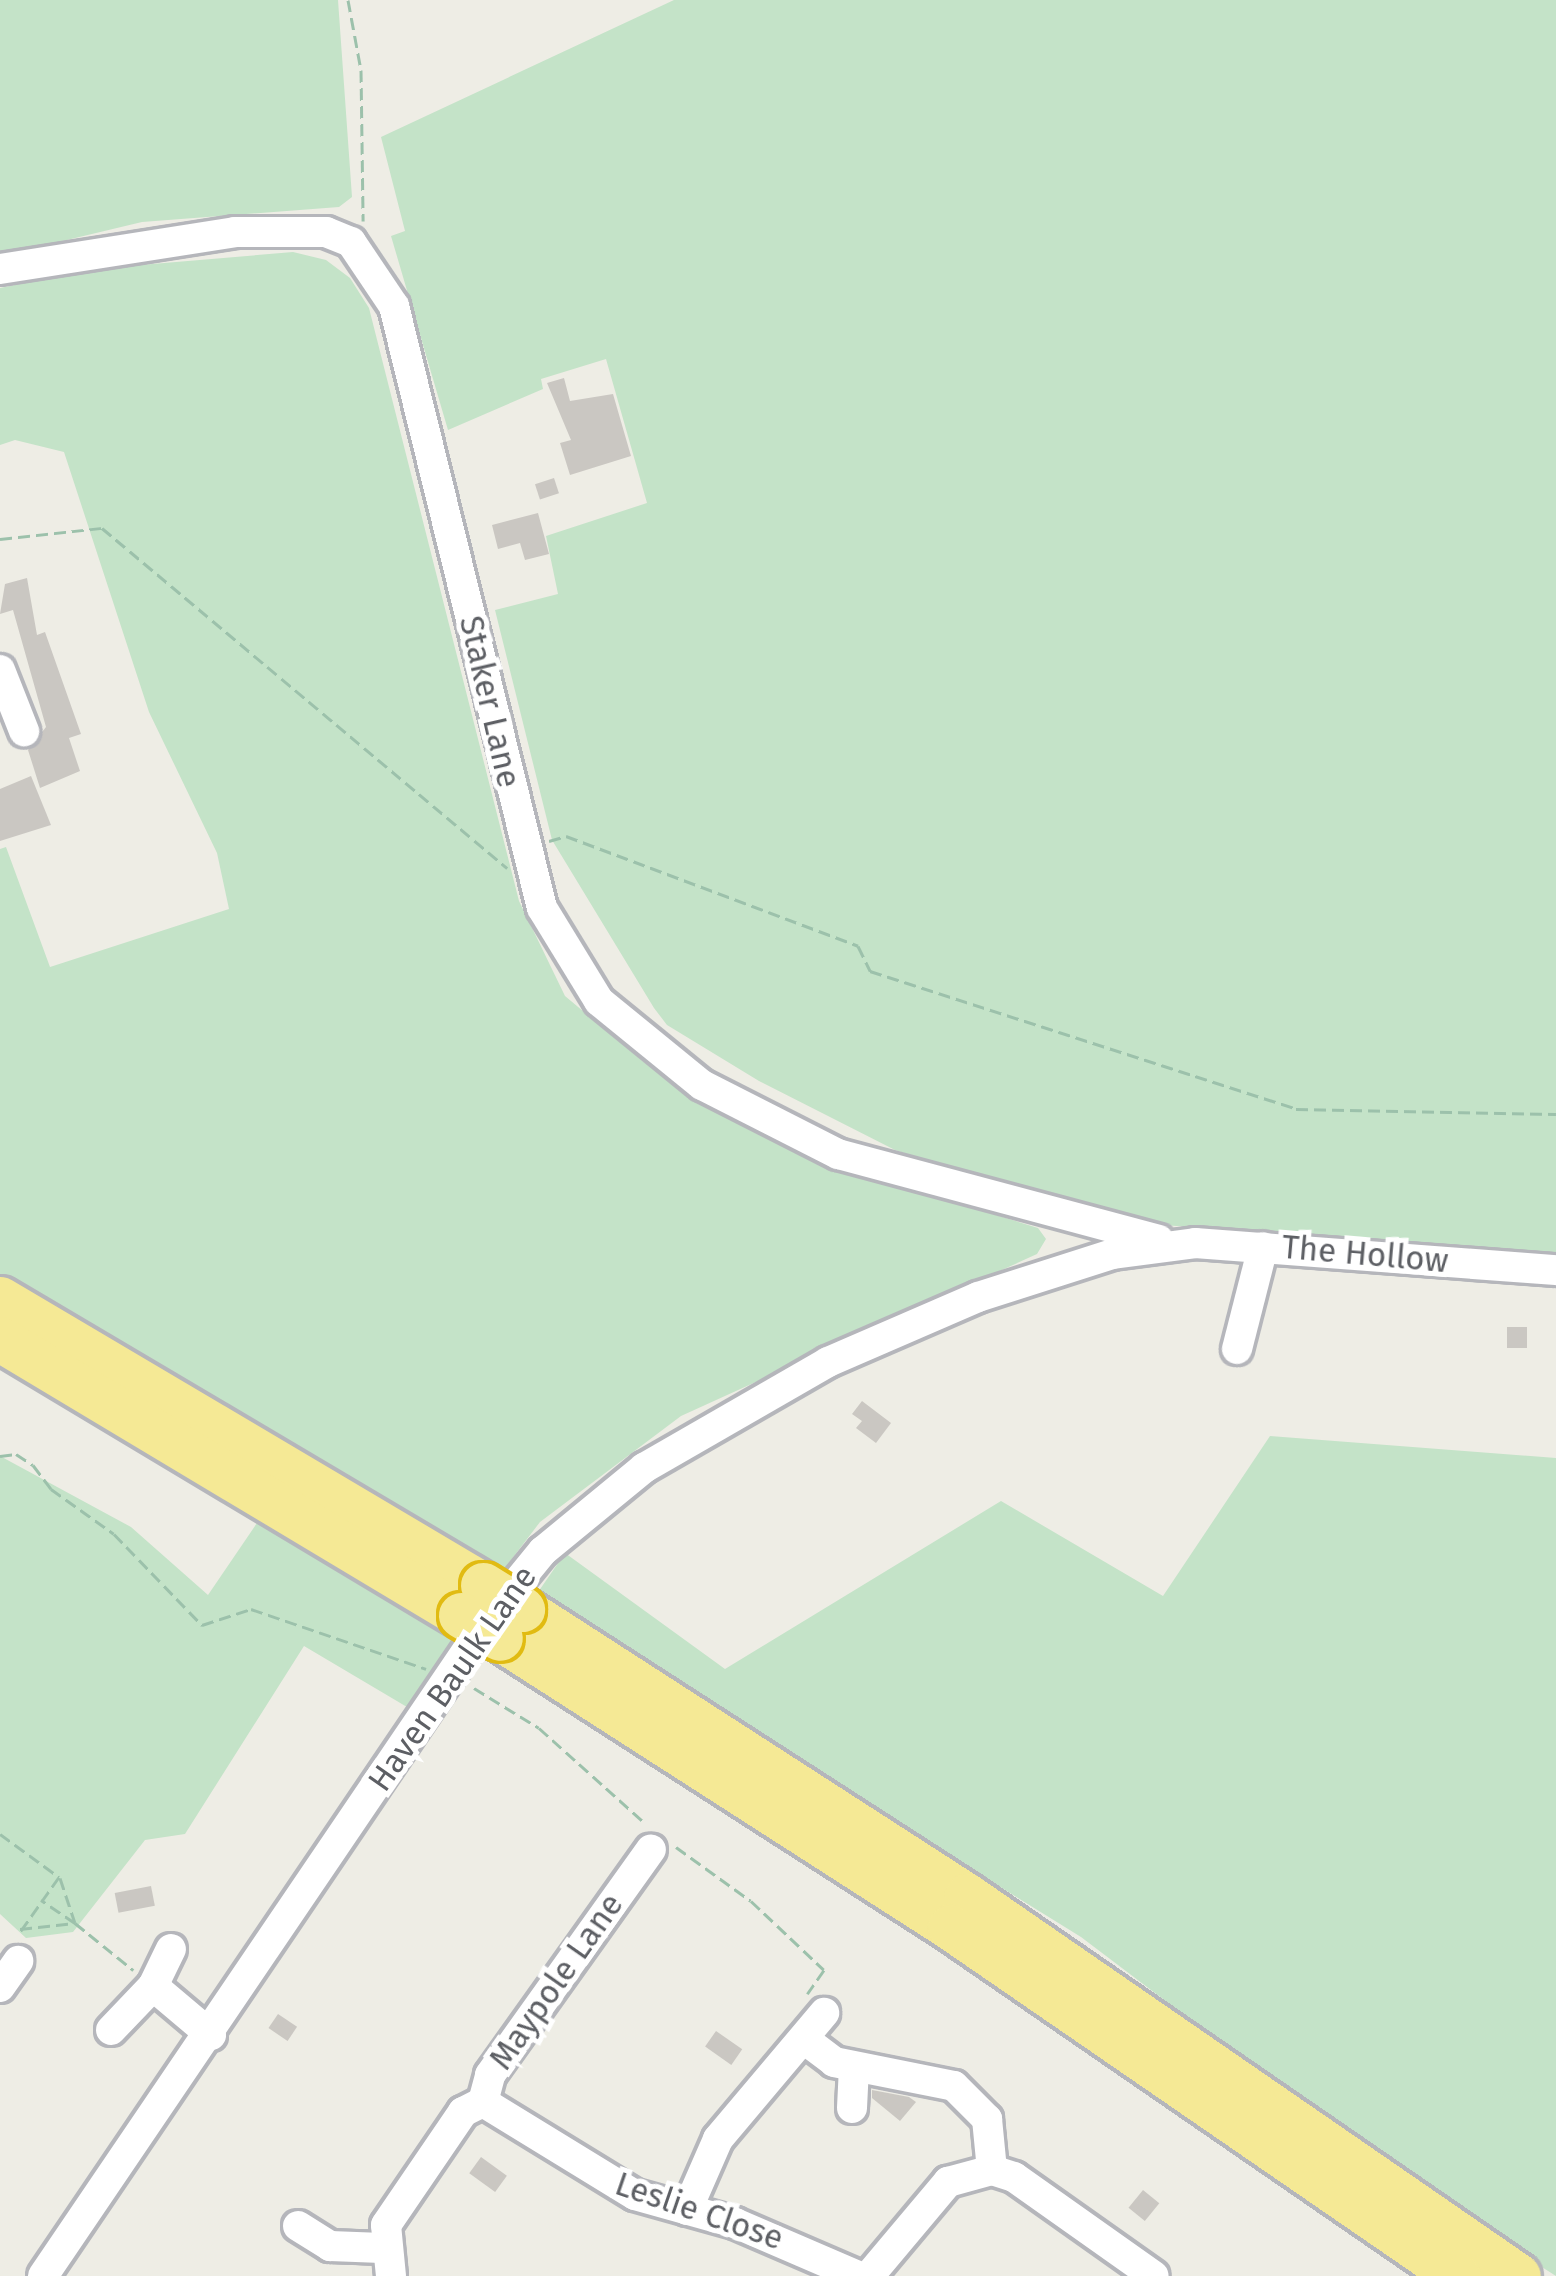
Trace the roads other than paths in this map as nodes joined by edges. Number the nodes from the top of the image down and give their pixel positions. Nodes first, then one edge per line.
1 (0, 269) edge
2 (0, 670) edge
3 (24, 731) dead end
4 (1062, 1217) junction
5 (1174, 1244) junction
6 (1263, 1247) junction
7 (1556, 1270) edge
8 (1052, 1272) junction
9 (0, 1299) edge
10 (0, 1339) edge
11 (1237, 1348) dead end
12 (472, 1600) junction
13 (511, 1624) junction
14 (649, 1867) dead end
15 (18, 1945) road end
16 (171, 1949) dead end
17 (153, 1986) junction
18 (0, 1987) edge
19 (110, 2030) dead end
20 (211, 2035) junction
21 (854, 2067) junction
22 (483, 2102) junction
23 (852, 2108) dead end
24 (992, 2170) junction
25 (687, 2210) junction
26 (298, 2226) dead end
27 (387, 2262) edge
28 (43, 2276) edge
29 (859, 2276) edge
30 (869, 2276) edge
31 (1154, 2276) edge
32 (1457, 2276) edge
33 (1518, 2276) edge

1 - 4 street, Staker Lane
2 - 3 street
4 - 5 street, Staker Lane
4 - 8 street
5 - 6 street, The Hollow
5 - 8 street, Haven Baulk Lane
6 - 7 street, The Hollow
6 - 11 street
8 - 20 street, Haven Baulk Lane
9 - 12 highway
10 - 12 highway
12 - 13 highway, bridge
13 - 32 highway
13 - 33 highway
14 - 22 street, Maypole Lane
15 - 18 street
16 - 17 street
17 - 19 street
17 - 20 street
20 - 28 street, Haven Baulk Lane
21 - 23 street
21 - 24 street
21 - 25 street
22 - 25 street, Leslie Close
22 - 27 street, Maypole Lane
24 - 30 street
24 - 31 street
25 - 29 street, Leslie Close
26 - 27 street

